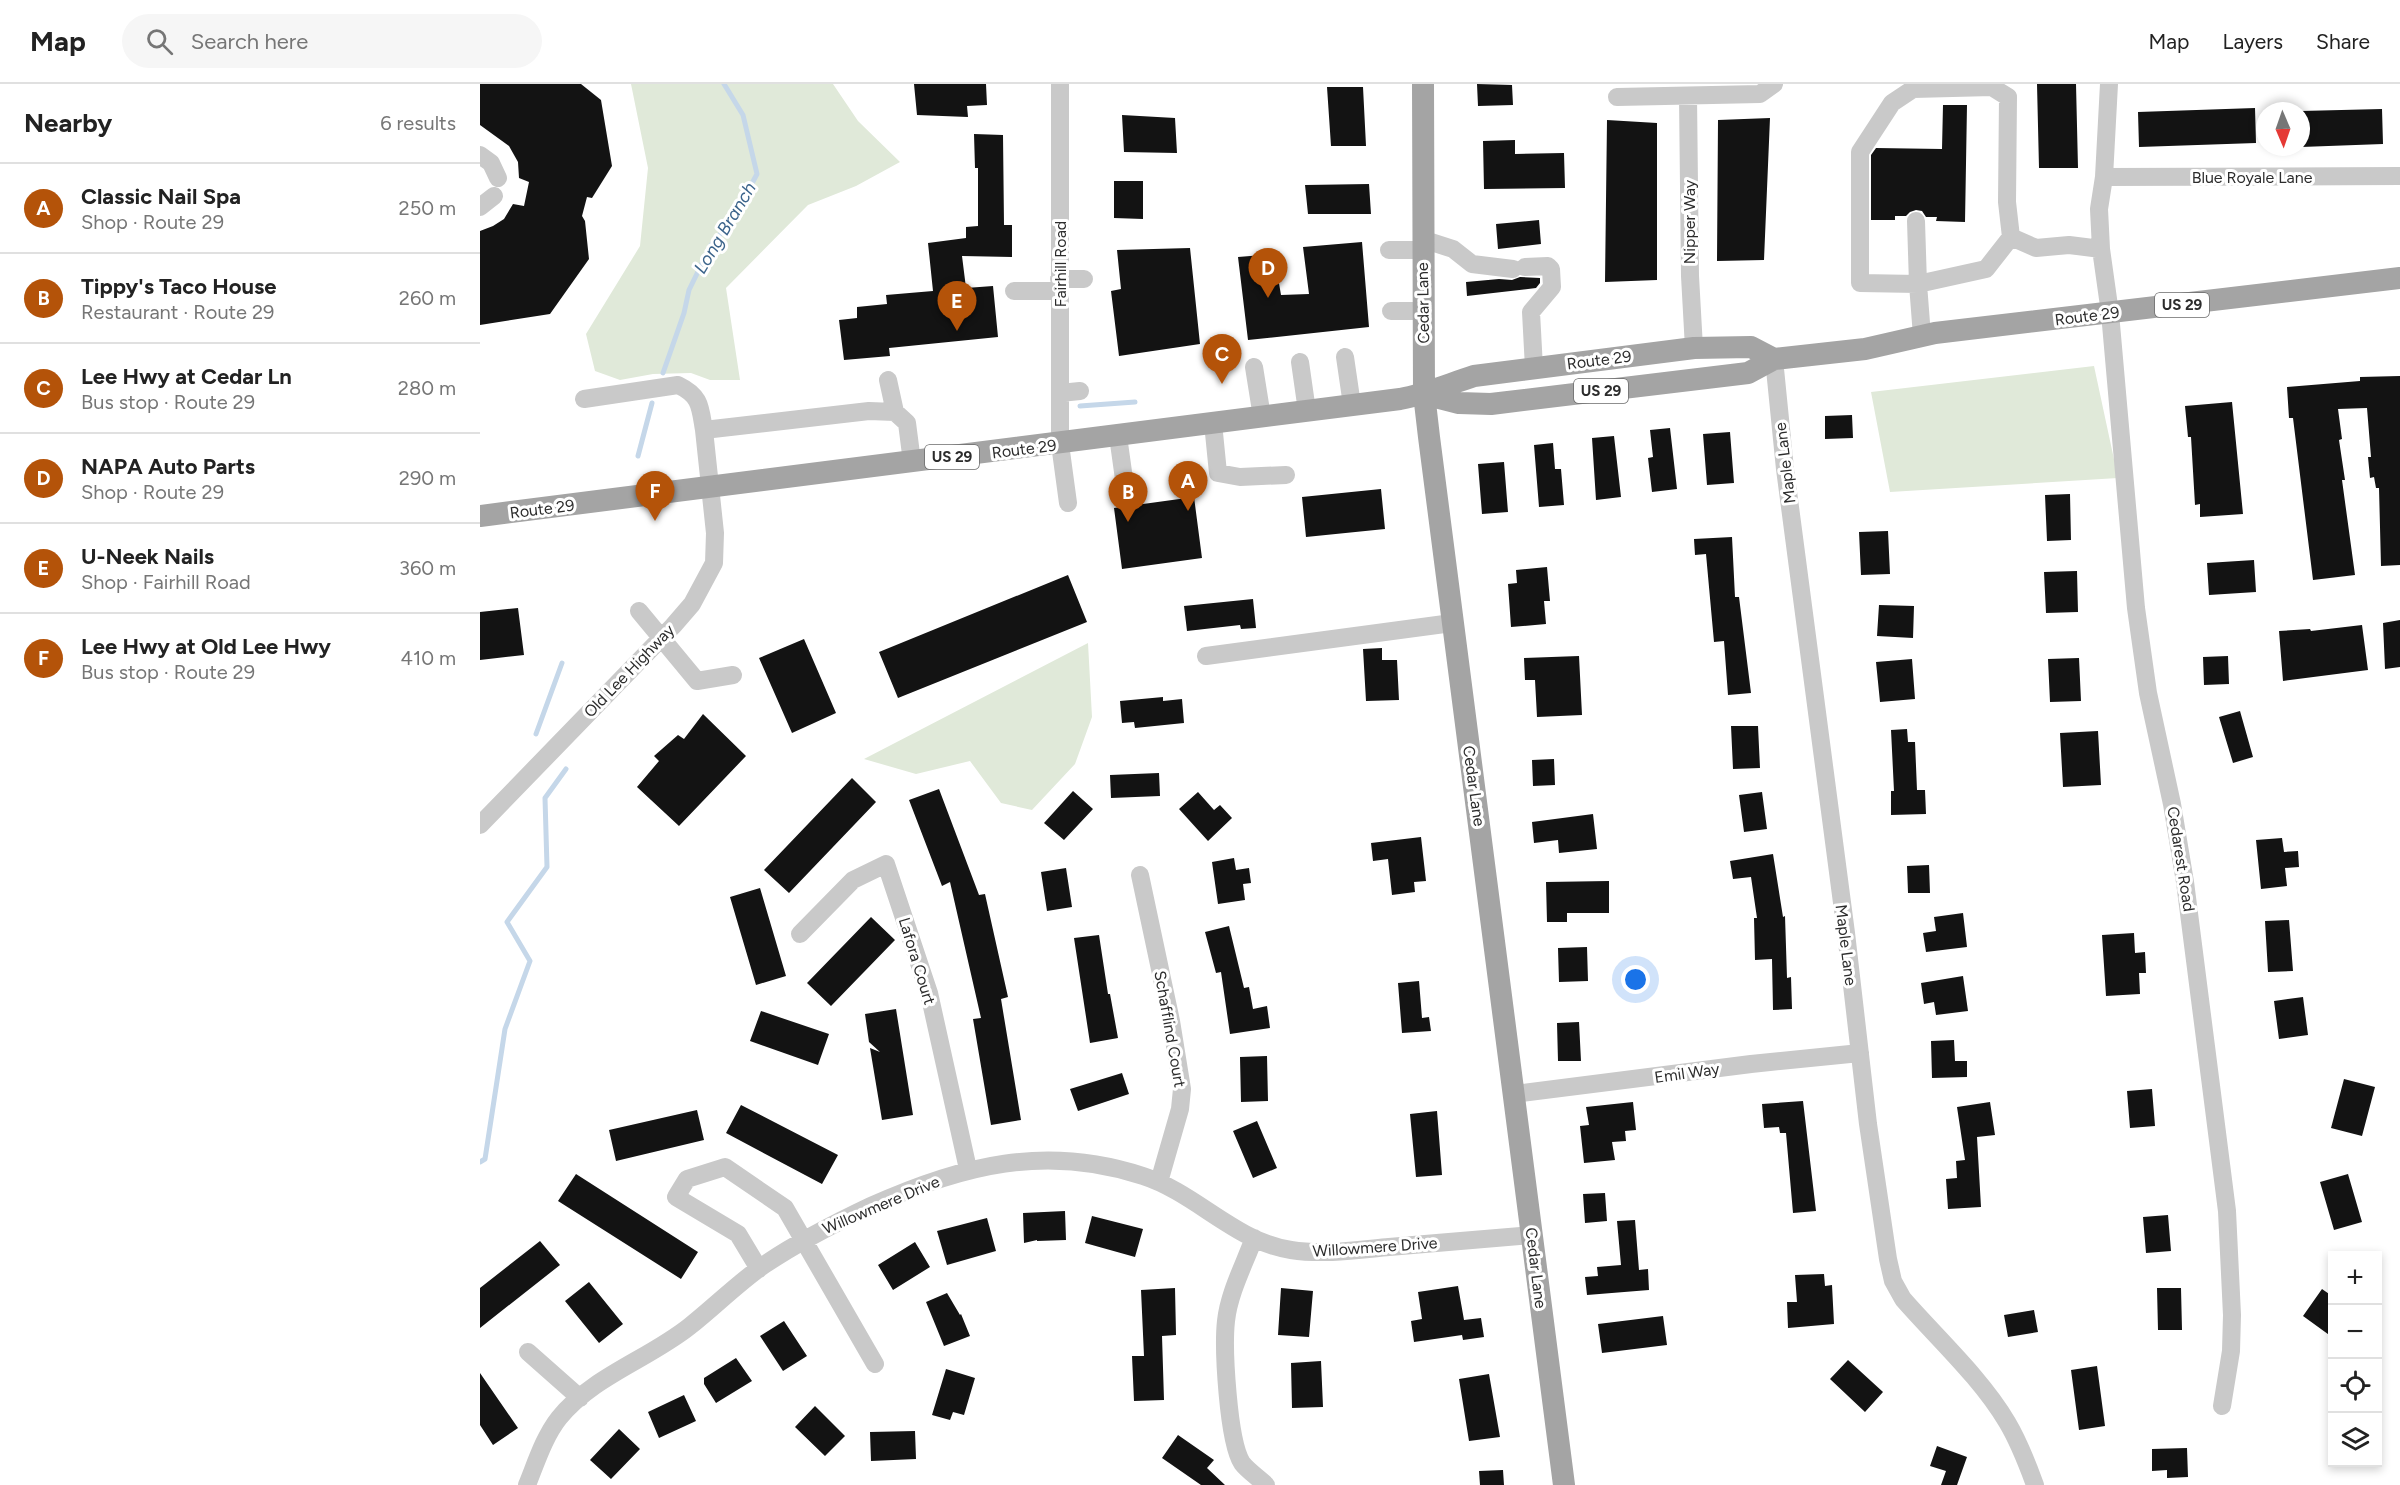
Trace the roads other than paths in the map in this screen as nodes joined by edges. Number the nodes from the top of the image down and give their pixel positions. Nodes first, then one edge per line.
1 (1060, 84) edge
2 (1423, 84) edge
3 (1774, 84) edge
4 (2109, 84) edge
5 (1688, 96) junction
6 (1617, 97) dead end
7 (480, 155) edge
8 (2400, 176) edge
9 (2104, 177) junction
10 (498, 178) dead end
11 (1916, 221) dead end
12 (2011, 237) junction
13 (1422, 244) junction
14 (2101, 249) junction
15 (1389, 250) dead end
16 (2400, 278) edge
17 (1084, 279) dead end
18 (1918, 284) junction
19 (1060, 285) junction
20 (1014, 291) dead end
21 (1391, 311) dead end
22 (1423, 311) junction
23 (2110, 314) junction
24 (1922, 336) junction
25 (1694, 348) junction
26 (1345, 357) dead end
27 (1774, 359) junction
28 (1300, 362) dead end
29 (1254, 367) dead end
30 (1534, 368) junction
31 (888, 380) dead end
32 (1080, 391) dead end
33 (1060, 393) junction
34 (1424, 394) junction
35 (584, 399) dead end
36 (1352, 405) junction
37 (1307, 411) junction
38 (895, 412) junction
39 (1262, 417) junction
40 (1213, 423) junction
41 (704, 430) junction
42 (1118, 436) junction
43 (1060, 444) junction
44 (912, 462) junction
45 (1286, 475) dead end
46 (1124, 479) dead end
47 (709, 487) junction
48 (1068, 503) dead end
49 (480, 516) edge
50 (639, 611) dead end
51 (1452, 622) junction
52 (661, 638) junction
53 (1206, 656) dead end
54 (733, 675) dead end
55 (480, 825) edge
56 (1140, 874) dead end
57 (800, 934) dead end
58 (1860, 1053) junction
59 (1514, 1094) junction
60 (968, 1169) junction
61 (1159, 1182) junction
62 (1532, 1235) junction
63 (1254, 1238) junction
64 (802, 1240) junction
65 (759, 1269) junction
66 (528, 1352) dead end
67 (875, 1364) dead end
68 (580, 1398) junction
69 (2222, 1406) dead end
70 (527, 1485) edge
71 (1266, 1485) edge
72 (1564, 1485) edge
73 (2035, 1485) edge

1 - 19 street, Fairhill Road
2 - 13 main road, Cedar Lane
3 - 5 street
4 - 9 street, Cedarest Road
5 - 6 street
5 - 25 street, Nipper Way
7 - 10 street
8 - 9 street, Blue Royale Lane
9 - 14 street, Cedarest Road
11 - 18 street
12 - 14 street
12 - 18 street
12 - 18 street
13 - 15 street
13 - 22 main road, Cedar Lane
13 - 30 street
14 - 23 street, Cedarest Road
16 - 23 main road, Route 29 / US 29
17 - 19 street
18 - 24 street
19 - 20 street
19 - 33 street, Fairhill Road
21 - 22 street
22 - 34 main road, Cedar Lane
23 - 24 main road, Route 29 / US 29
23 - 69 street, Cedarest Road
24 - 27 main road, Route 29 / US 29
25 - 27 main road, Route 29 / US 29
25 - 30 main road, Route 29 / US 29
26 - 36 street
27 - 34 main road, Route 29 / US 29
27 - 58 street, Maple Lane
28 - 37 street
29 - 39 street
30 - 34 main road, Route 29 / US 29
31 - 38 street
32 - 33 street
33 - 43 street, Fairhill Road
34 - 36 main road, Route 29 / US 29
34 - 51 main road, Cedar Lane
35 - 41 street, Old Lee Highway
36 - 37 main road, Route 29 / US 29
37 - 39 main road, Route 29 / US 29
38 - 41 street
38 - 44 street
39 - 40 main road, Route 29 / US 29
40 - 42 main road, Route 29 / US 29
40 - 45 street
41 - 47 street, Old Lee Highway
42 - 43 main road, Route 29 / US 29
42 - 46 street
43 - 44 main road, Route 29 / US 29
43 - 48 street, Fairhill Road
44 - 47 main road, Route 29 / US 29
47 - 49 main road, Route 29 / US 29
47 - 52 street, Old Lee Highway
50 - 52 street
51 - 53 street
51 - 59 main road, Cedar Lane
52 - 54 street
52 - 55 street, Old Lee Highway
56 - 61 street, Schafflind Court
57 - 60 street, Lafora Court
58 - 59 street, Emil Way
58 - 73 street, Maple Lane
59 - 62 main road, Cedar Lane
60 - 61 street, Willowmere Drive
60 - 64 street, Willowmere Drive
61 - 63 street, Willowmere Drive
62 - 63 street, Willowmere Drive
62 - 72 main road, Cedar Lane
63 - 71 street
64 - 65 street, Willowmere Drive
64 - 65 street
64 - 67 street
65 - 68 street, Willowmere Drive
66 - 68 street
68 - 70 street, Willowmere Drive

